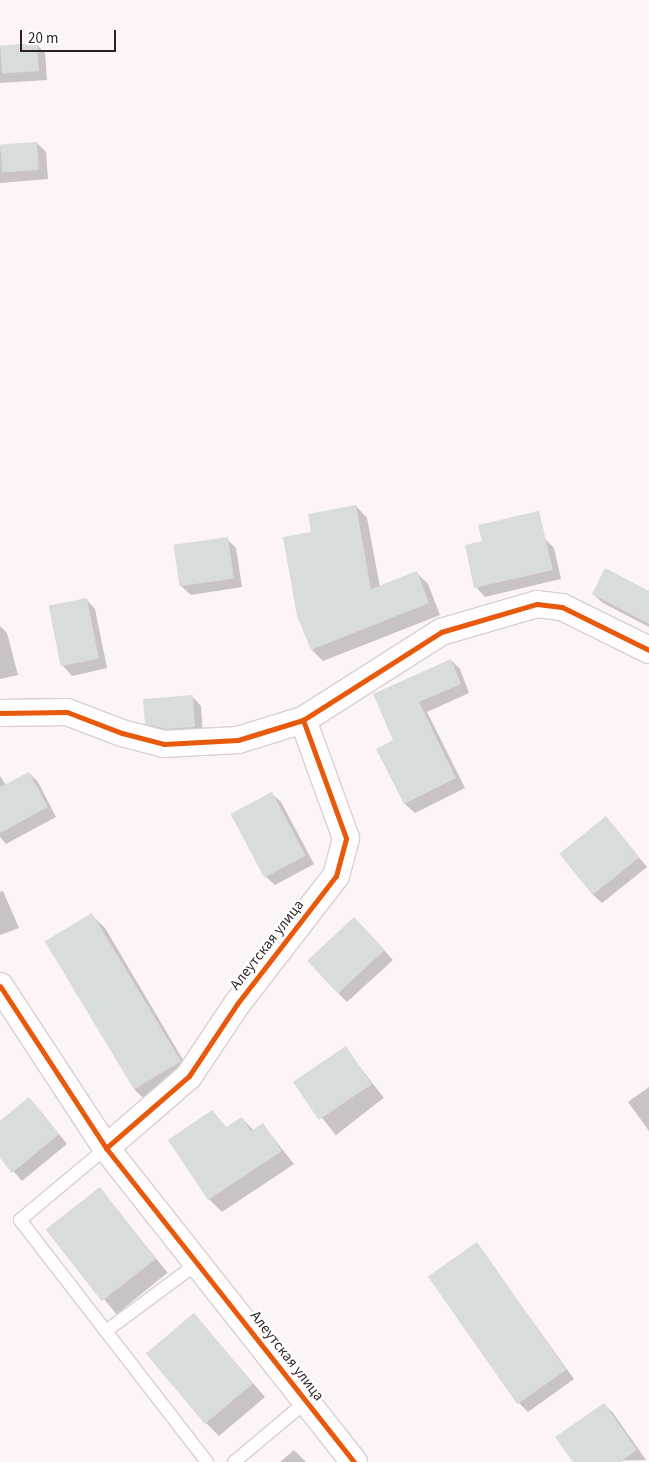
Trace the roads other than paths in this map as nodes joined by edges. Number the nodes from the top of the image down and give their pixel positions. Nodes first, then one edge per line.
1 (649, 650) edge
2 (0, 713) edge
3 (303, 720) junction
4 (0, 986) edge
5 (106, 1148) junction
6 (198, 1263) junction
7 (106, 1331) junction
8 (307, 1401) junction
9 (207, 1462) edge
10 (234, 1462) edge
11 (354, 1462) edge

1 - 3 street
2 - 3 street
3 - 5 street, Алеутская улица
4 - 5 street, Алеутская улица
5 - 6 street, Алеутская улица
5 - 7 lane
6 - 7 lane
6 - 8 street, Алеутская улица
7 - 9 lane
8 - 10 lane
8 - 11 street, Алеутская улица

